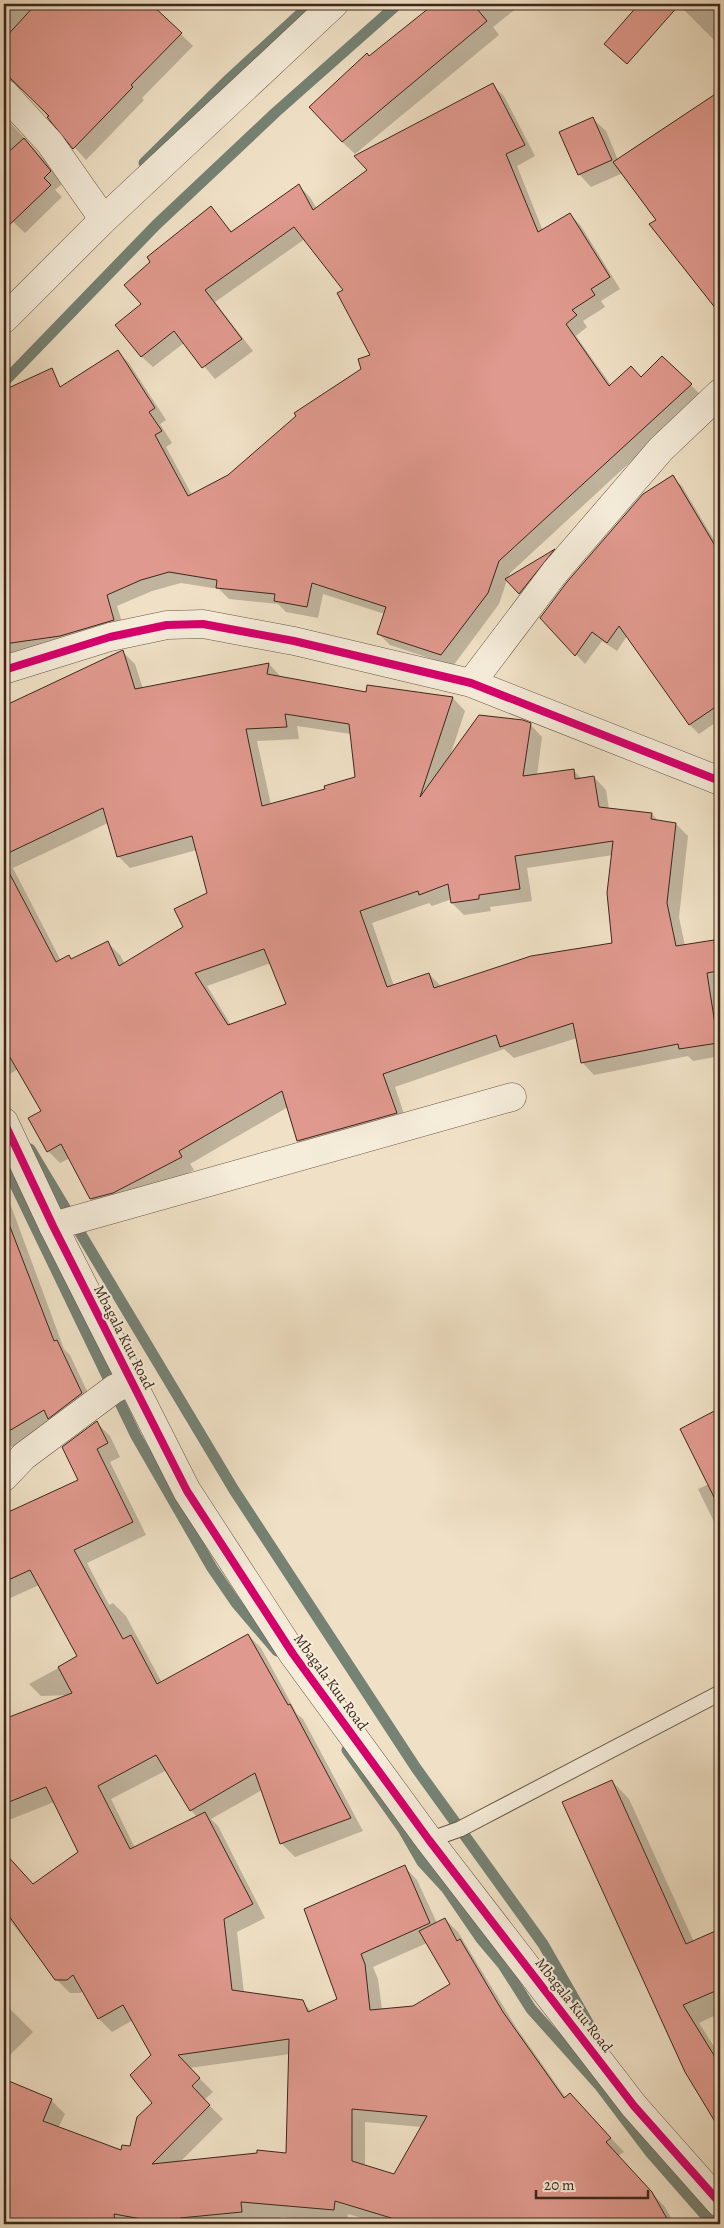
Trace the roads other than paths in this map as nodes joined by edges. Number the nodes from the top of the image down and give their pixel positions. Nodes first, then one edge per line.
1 (334, 4) edge
2 (4, 93) edge
3 (102, 221) junction
4 (4, 319) edge
5 (720, 393) edge
6 (4, 670) edge
7 (471, 683) junction
8 (720, 782) edge
9 (512, 1096) dead end
10 (4, 1122) edge
11 (53, 1226) junction
12 (131, 1381) junction
13 (4, 1477) edge
14 (720, 1693) edge
15 (429, 1840) junction
16 (720, 2202) edge

1 - 3 street
2 - 3 street
3 - 4 street
5 - 7 street
6 - 7 street
7 - 8 street
9 - 11 street
10 - 11 street, Mbagala Kuu Road
11 - 12 street, Mbagala Kuu Road
12 - 13 street
12 - 15 street, Mbagala Kuu Road
14 - 15 lane
15 - 16 street, Mbagala Kuu Road

